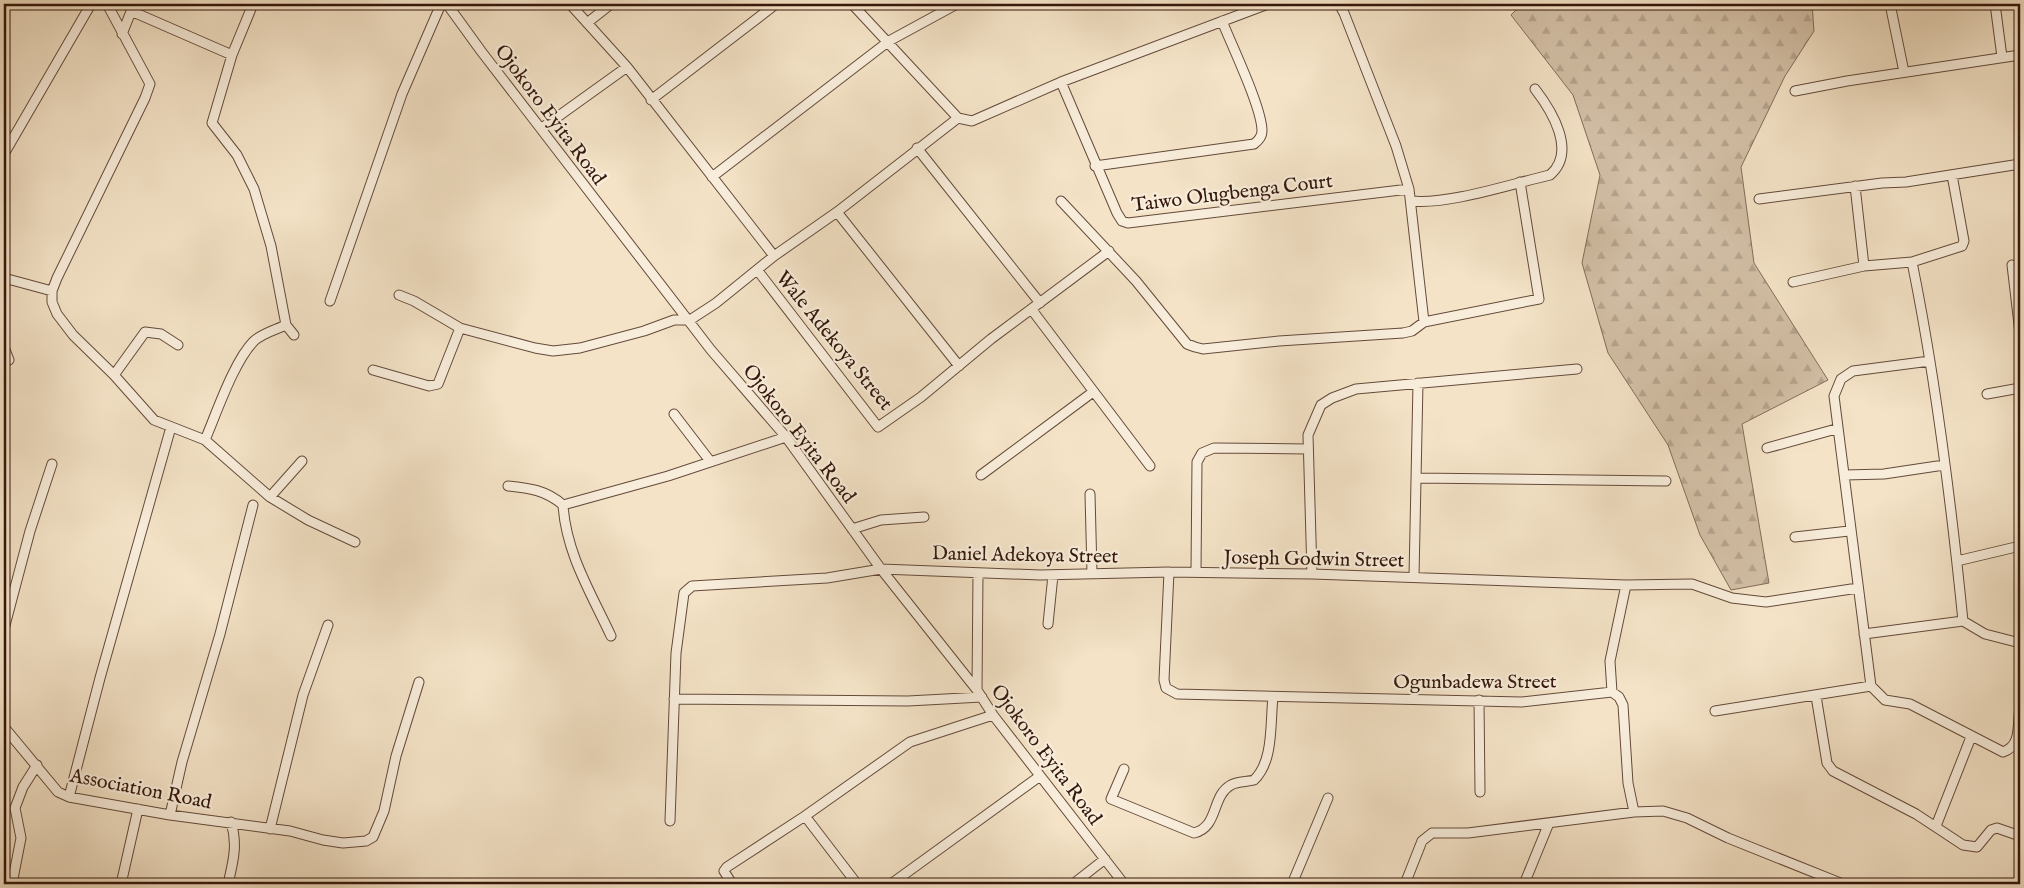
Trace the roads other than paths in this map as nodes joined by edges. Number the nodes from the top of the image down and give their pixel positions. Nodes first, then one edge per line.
1 (91, 4) edge
2 (107, 4) edge
3 (253, 4) edge
4 (441, 4) edge
5 (447, 4) edge
6 (570, 4) edge
7 (611, 4) edge
8 (776, 4) edge
9 (852, 4) edge
10 (957, 4) edge
11 (1268, 4) edge
12 (1339, 4) edge
13 (1890, 4) edge
14 (1995, 4) edge
15 (132, 7) edge
16 (940, 8) edge
17 (1222, 21) junction
18 (587, 23) junction
19 (122, 34) junction
20 (888, 40) junction
21 (232, 55) junction
22 (2020, 55) edge
23 (2002, 58) junction
24 (627, 67) junction
25 (1904, 72) junction
26 (1061, 82) junction
27 (1536, 89) dead end
28 (1795, 91) dead end
29 (651, 100) junction
30 (958, 118) junction
31 (542, 128) junction
32 (917, 148) junction
33 (4, 154) edge
34 (2020, 164) edge
35 (1096, 166) junction
36 (1952, 175) junction
37 (712, 178) junction
38 (1520, 182) junction
39 (1855, 186) junction
40 (1408, 189) junction
41 (1759, 199) dead end
42 (1061, 201) dead end
43 (1411, 201) junction
44 (837, 212) junction
45 (1109, 251) junction
46 (774, 256) junction
47 (1912, 262) junction
48 (2012, 265) dead end
49 (1864, 266) junction
50 (758, 271) junction
51 (4, 278) edge
52 (1793, 282) dead end
53 (52, 291) junction
54 (4, 294) edge
55 (398, 295) dead end
56 (4, 299) edge
57 (330, 301) dead end
58 (1040, 303) junction
59 (1032, 310) junction
60 (690, 320) junction
61 (1424, 322) junction
62 (286, 325) junction
63 (4, 326) edge
64 (460, 328) junction
65 (2020, 333) edge
66 (294, 335) dead end
67 (178, 345) dead end
68 (10, 360) dead end
69 (1930, 361) junction
70 (959, 366) junction
71 (1577, 369) dead end
72 (373, 370) dead end
73 (114, 376) junction
74 (1418, 383) junction
75 (2020, 388) edge
76 (1093, 392) junction
77 (1988, 394) dead end
78 (674, 414) dead end
79 (171, 427) junction
80 (1836, 428) junction
81 (786, 437) junction
82 (205, 440) junction
83 (1767, 448) dead end
84 (1308, 449) junction
85 (302, 461) dead end
86 (710, 461) junction
87 (52, 464) dead end
88 (1944, 465) junction
89 (1150, 466) dead end
90 (981, 475) dead end
91 (1845, 475) junction
92 (1416, 478) junction
93 (1666, 481) dead end
94 (508, 486) dead end
95 (1090, 494) dead end
96 (270, 497) junction
97 (253, 505) dead end
98 (563, 505) junction
99 (924, 517) dead end
100 (852, 529) junction
101 (1849, 531) junction
102 (1794, 537) dead end
103 (355, 542) dead end
104 (2020, 546) edge
105 (1957, 561) junction
106 (881, 570) junction
107 (1169, 572) junction
108 (1196, 572) junction
109 (978, 573) junction
110 (1092, 574) junction
111 (1312, 574) junction
112 (1053, 575) junction
113 (1414, 578) junction
114 (1626, 585) junction
115 (1858, 588) junction
116 (1963, 621) junction
117 (1048, 624) dead end
118 (328, 625) dead end
119 (4, 629) edge
120 (1864, 634) junction
121 (611, 636) dead end
122 (2020, 643) edge
123 (419, 682) dead end
124 (1871, 686) junction
125 (1612, 692) junction
126 (980, 694) junction
127 (1816, 696) junction
128 (1273, 697) junction
129 (674, 699) junction
130 (1479, 700) junction
131 (2020, 708) edge
132 (1715, 711) dead end
133 (993, 715) junction
134 (4, 727) edge
135 (1971, 737) junction
136 (37, 765) junction
137 (1124, 768) dead end
138 (1040, 776) junction
139 (1480, 792) dead end
140 (69, 797) junction
141 (1328, 798) dead end
142 (138, 809) junction
143 (1634, 812) junction
144 (170, 815) junction
145 (806, 816) junction
146 (670, 821) dead end
147 (232, 822) junction
148 (1549, 823) junction
149 (1936, 826) junction
150 (270, 830) junction
151 (2020, 836) edge
152 (1104, 859) junction
153 (12, 884) edge
154 (121, 884) edge
155 (228, 884) edge
156 (732, 884) edge
157 (857, 884) edge
158 (891, 884) edge
159 (1073, 884) edge
160 (1124, 884) edge
161 (1292, 884) edge
162 (1405, 884) edge
163 (1524, 884) edge
164 (1843, 884) edge

1 - 33 street
2 - 19 street
3 - 21 street
4 - 57 street
5 - 31 street, Ojokoro Eyita Road
6 - 18 street
7 - 18 street
8 - 29 street
9 - 20 street
10 - 16 street
11 - 17 street
12 - 40 street
13 - 25 street
14 - 23 street
15 - 19 street
15 - 21 street
16 - 20 street
17 - 26 street
17 - 35 street
18 - 24 street
19 - 53 street
20 - 30 street
20 - 37 street
21 - 62 street
22 - 23 street
23 - 25 street
24 - 29 street
24 - 31 street
25 - 28 street
26 - 30 street
26 - 35 street, Taiwo Olugbenga Court
27 - 38 street
29 - 37 street
30 - 32 street
31 - 60 street, Ojokoro Eyita Road
32 - 44 street
32 - 58 street
34 - 36 street
35 - 40 street, Taiwo Olugbenga Court
36 - 39 street
36 - 47 street
37 - 46 street
38 - 43 street
38 - 61 street
39 - 41 street
39 - 49 street
40 - 43 street
42 - 45 street
43 - 61 street
44 - 46 street
44 - 70 street
45 - 58 street
45 - 61 street
46 - 50 street
47 - 49 street
47 - 69 street
48 - 65 street
49 - 52 street
50 - 60 street
50 - 70 street, Wale Adekoya Street
51 - 53 street
53 - 73 street
54 - 56 street
55 - 64 street
58 - 59 street
59 - 70 street
59 - 76 street
60 - 64 street
60 - 81 street, Ojokoro Eyita Road
62 - 66 street
62 - 82 street
63 - 68 street
64 - 72 street
67 - 73 street
69 - 80 street
69 - 88 street
71 - 74 street
73 - 79 street
74 - 84 street
74 - 92 street, Joseph Godwin Street
75 - 77 street
76 - 89 street
76 - 90 street
78 - 86 street
79 - 82 street
79 - 140 street
80 - 83 street
80 - 91 street
81 - 86 street
81 - 100 street, Ojokoro Eyita Road
82 - 96 street
84 - 108 street
84 - 111 street
85 - 96 street
86 - 98 street
87 - 119 street
88 - 91 street
88 - 105 street
91 - 101 street
92 - 93 street
92 - 113 street, Joseph Godwin Street
94 - 98 street
95 - 110 street
96 - 103 street
97 - 144 street
98 - 121 street
99 - 100 street
100 - 106 street, Ojokoro Eyita Road
101 - 102 street
101 - 115 street
104 - 105 street
105 - 116 street
106 - 109 street, Daniel Adekoya Street
106 - 126 street, Ojokoro Eyita Road
106 - 129 street, Daniel Adekoya Street
107 - 108 street, Joseph Godwin Street
107 - 110 street, Daniel Adekoya Street
107 - 128 street, Ogunbadewa Street
108 - 111 street, Joseph Godwin Street
109 - 112 street, Daniel Adekoya Street
109 - 126 street
110 - 112 street, Daniel Adekoya Street
111 - 113 street, Joseph Godwin Street
112 - 117 street
113 - 114 street
114 - 115 street
114 - 125 street
115 - 120 street
116 - 120 street
116 - 122 street
118 - 150 street
120 - 124 street
123 - 150 street, Association Road
124 - 127 street
124 - 135 street
125 - 130 street, Ogunbadewa Street
125 - 143 street
126 - 129 street
126 - 133 street, Ojokoro Eyita Road
127 - 132 street
127 - 149 street
128 - 130 street, Ogunbadewa Street
128 - 137 street
129 - 146 street
130 - 139 street
131 - 135 street
133 - 138 street, Ojokoro Eyita Road
133 - 145 street
134 - 136 street, Association Road
135 - 149 street
136 - 140 street, Association Road
136 - 153 street
138 - 152 street, Ojokoro Eyita Road
138 - 158 street
140 - 142 street, Association Road
141 - 161 street
142 - 144 street, Association Road
142 - 154 street
143 - 148 street
143 - 164 street
144 - 147 street, Association Road
145 - 156 street
145 - 157 street
147 - 150 street, Association Road
147 - 155 street
148 - 162 street
148 - 163 street
149 - 151 street
152 - 159 street
152 - 160 street, Ojokoro Eyita Road

